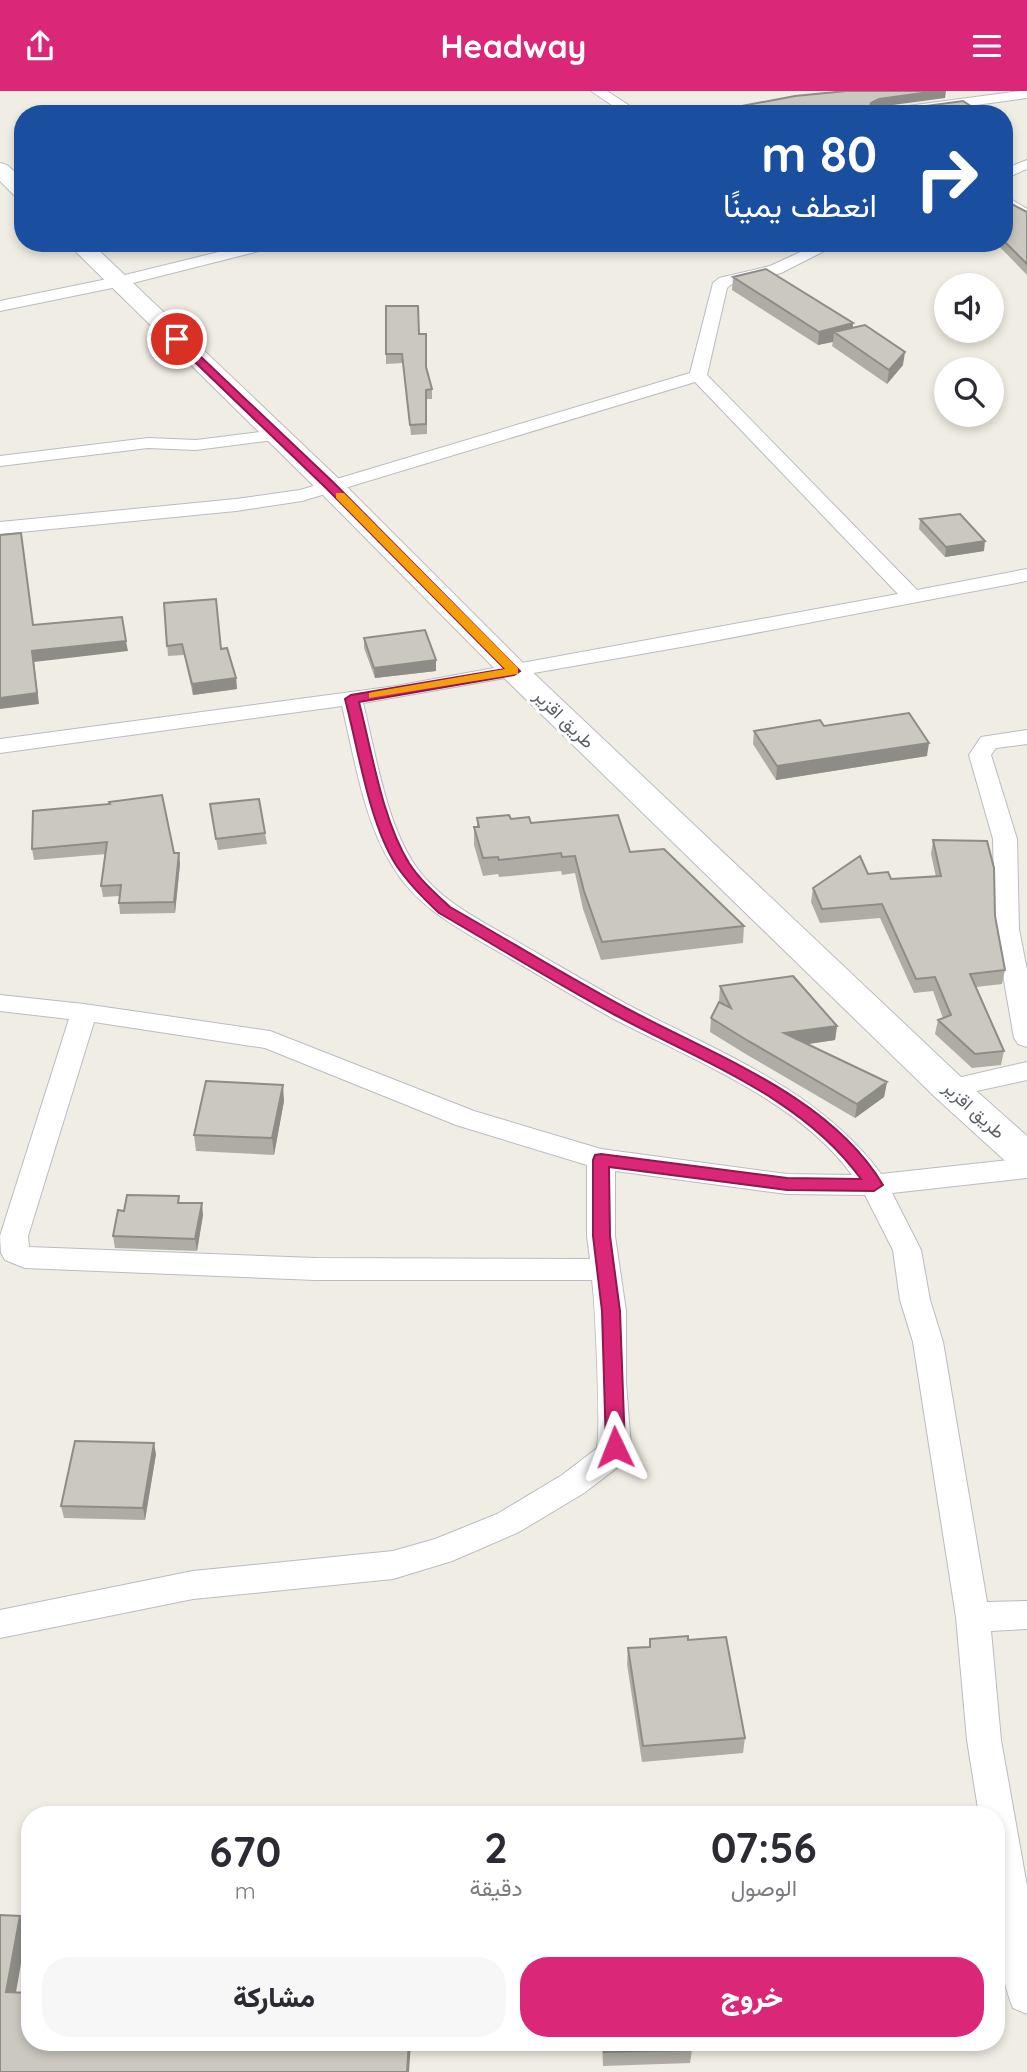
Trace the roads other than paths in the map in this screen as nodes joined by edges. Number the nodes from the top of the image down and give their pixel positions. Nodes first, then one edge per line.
1 (598, 91) edge
2 (1027, 94) edge
3 (979, 95) edge
4 (621, 105) edge
5 (926, 105) edge
6 (87, 252) edge
7 (238, 252) edge
8 (814, 252) edge
9 (117, 282) junction
10 (0, 306) edge
11 (698, 376) junction
12 (276, 435) junction
13 (0, 461) edge
14 (330, 486) junction
15 (0, 528) edge
16 (1027, 575) edge
17 (912, 597) junction
18 (514, 671) junction
19 (351, 699) junction
20 (1027, 737) edge
21 (0, 746) edge
22 (0, 1003) edge
23 (84, 1012) junction
24 (1027, 1038) edge
25 (1027, 1071) edge
26 (949, 1088) junction
27 (1027, 1158) edge
28 (601, 1160) junction
29 (1027, 1168) edge
30 (874, 1185) junction
31 (605, 1270) junction
32 (1027, 1615) edge
33 (973, 1617) junction
34 (0, 1624) edge
35 (995, 1806) edge
36 (1005, 1865) edge
37 (1027, 1995) edge

1 - 4 street
2 - 3 street
3 - 5 street
6 - 9 street, طريق اقزير
7 - 9 street
8 - 11 street
9 - 10 street
9 - 12 street, طريق اقزير
11 - 14 street
11 - 17 street
12 - 13 street
12 - 14 street, طريق اقزير
14 - 15 street
14 - 18 street, طريق اقزير
16 - 17 street
17 - 18 street
18 - 19 street
18 - 26 street, طريق اقزير
19 - 21 street
19 - 30 street
20 - 24 street
22 - 23 street
23 - 28 street
23 - 31 street
25 - 26 street
26 - 27 street, طريق اقزير
28 - 30 street
28 - 31 street
29 - 30 street
30 - 33 street
31 - 34 street
32 - 33 street
33 - 35 street
36 - 37 street

